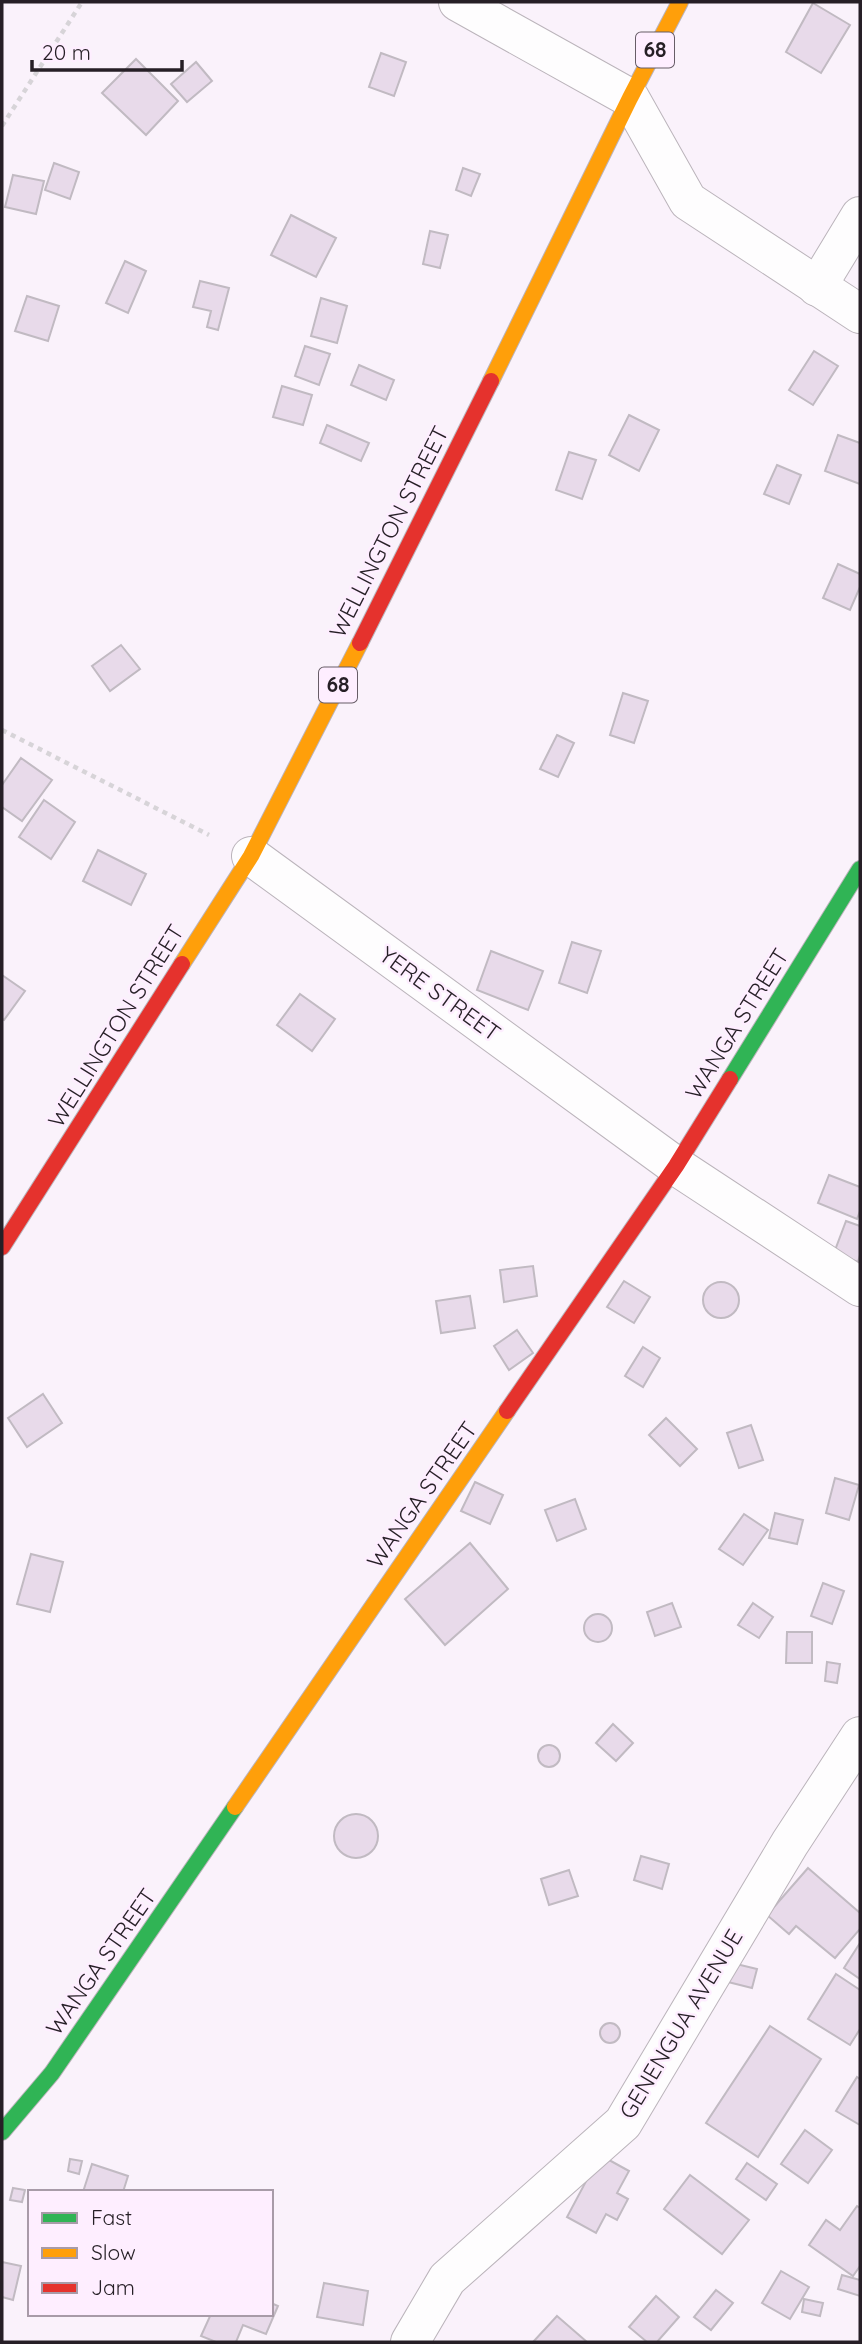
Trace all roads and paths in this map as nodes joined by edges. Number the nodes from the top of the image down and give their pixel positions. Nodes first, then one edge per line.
1 (82, 2) edge
2 (458, 2) edge
3 (680, 2) edge
4 (629, 97) junction
5 (2, 127) edge
6 (860, 216) edge
7 (817, 287) junction
8 (860, 314) edge
9 (2, 730) edge
10 (251, 856) junction
11 (860, 869) edge
12 (676, 1166) junction
13 (2, 1247) edge
14 (860, 1287) edge
15 (860, 1736) edge
16 (2, 2132) edge
17 (410, 2342) edge

1 - 5 path
2 - 4 street
3 - 4 street, WELLINGTON STREET / 68
4 - 7 street
4 - 10 street, WELLINGTON STREET / 68
6 - 7 street
7 - 8 street
9 - 10 path
10 - 12 street, YERE STREET
10 - 13 street, WELLINGTON STREET / 68
11 - 12 street, WANGA STREET
12 - 14 street, YERE STREET
12 - 16 street, WANGA STREET
15 - 17 street, GENENGUA AVENUE

